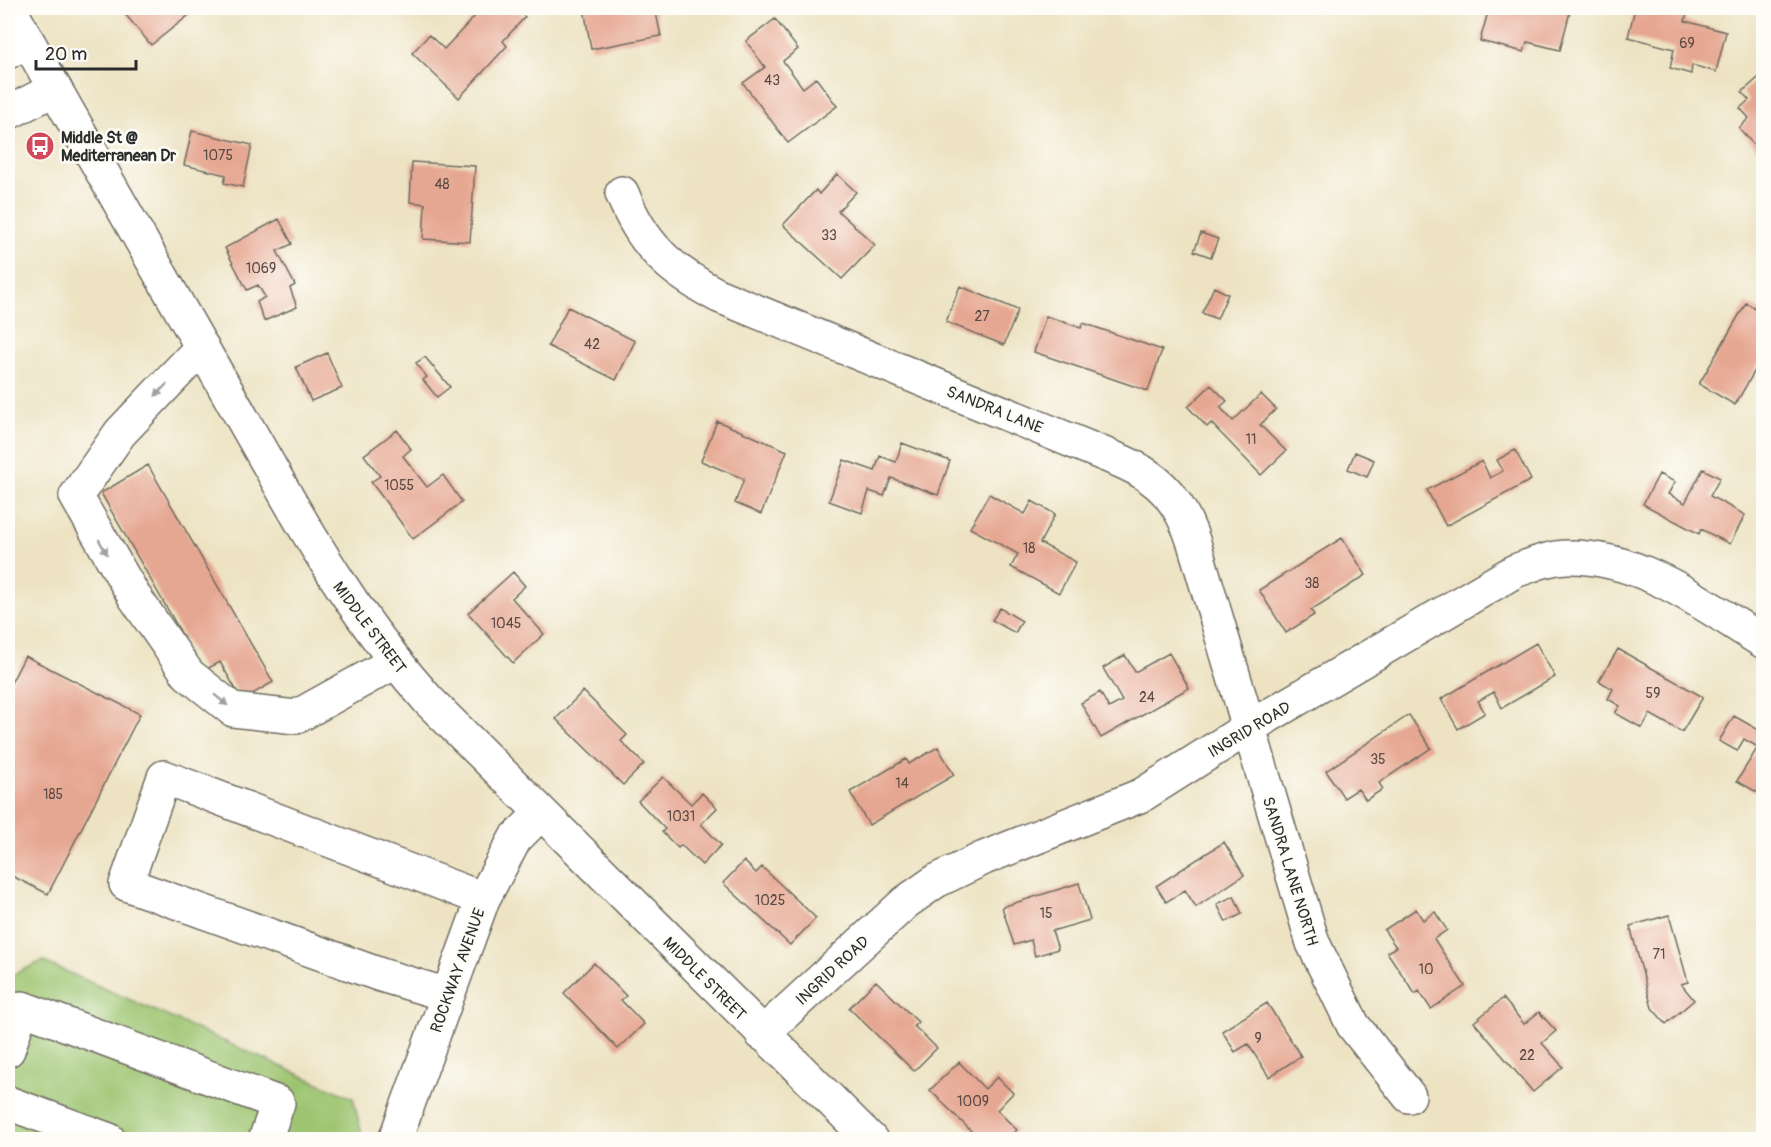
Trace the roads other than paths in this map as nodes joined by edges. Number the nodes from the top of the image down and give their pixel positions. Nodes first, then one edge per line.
1 (9, 8) edge
2 (17, 46) edge
3 (55, 89) junction
4 (8, 113) edge
5 (622, 193) dead end
6 (202, 348) junction
7 (1764, 642) edge
8 (395, 662) junction
9 (1248, 728) junction
10 (540, 814) junction
11 (483, 899) junction
12 (448, 995) junction
13 (762, 1034) junction
14 (8, 1050) edge
15 (1409, 1096) dead end
16 (8, 1103) edge
17 (109, 1140) edge
18 (265, 1140) edge
19 (395, 1140) edge
20 (871, 1140) edge

1 - 2 street, MIDDLE STREET
2 - 3 street, MIDDLE STREET
3 - 4 street
3 - 6 street, MIDDLE STREET
5 - 9 street, SANDRA LANE
6 - 8 street, MIDDLE STREET
6 -> 8 street
7 - 9 street, INGRID ROAD
8 - 10 street, MIDDLE STREET
9 - 13 street, INGRID ROAD
9 - 15 street, SANDRA LANE NORTH
10 - 11 street, ROCKWAY AVENUE
10 - 13 street, MIDDLE STREET
11 - 12 street, ROCKWAY AVENUE
11 - 12 street
12 - 19 street, ROCKWAY AVENUE
13 - 20 street, MIDDLE STREET
14 - 18 street
16 - 17 street

